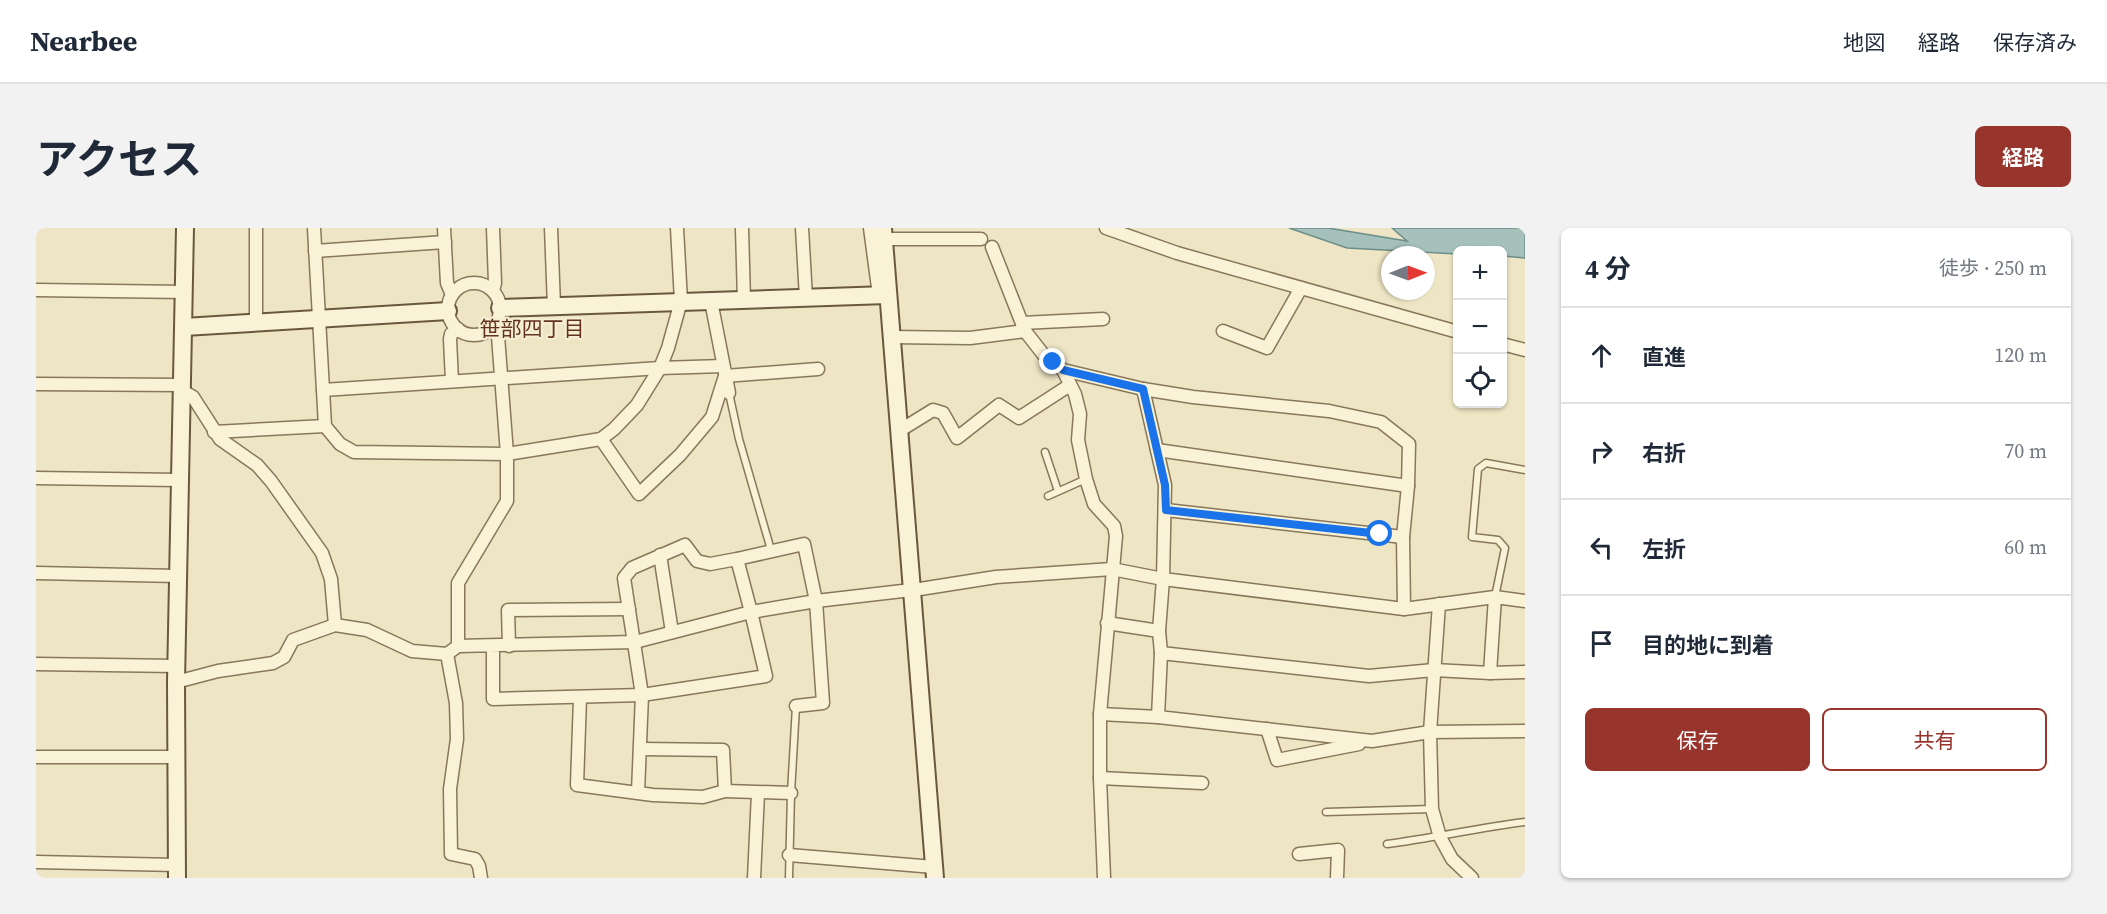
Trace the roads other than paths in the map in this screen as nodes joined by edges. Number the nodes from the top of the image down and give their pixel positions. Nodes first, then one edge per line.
1 (185, 228) edge
2 (256, 228) edge
3 (314, 228) edge
4 (444, 228) edge
5 (493, 228) edge
6 (551, 228) edge
7 (677, 228) edge
8 (742, 228) edge
9 (802, 228) edge
10 (870, 228) edge
11 (1106, 228) edge
12 (883, 234) edge
13 (981, 239) dead end
14 (445, 242) junction
15 (992, 247) dead end
16 (315, 251) junction
17 (1301, 288) junction
18 (36, 290) edge
19 (493, 291) junction
20 (184, 292) junction
21 (883, 295) junction
22 (806, 298) junction
23 (681, 301) junction
24 (711, 301) junction
25 (744, 301) junction
26 (450, 303) junction
27 (554, 306) junction
28 (500, 308) junction
29 (319, 319) junction
30 (1103, 319) dead end
31 (256, 322) junction
32 (493, 326) junction
33 (184, 327) junction
34 (1023, 327) junction
35 (458, 329) junction
36 (1223, 331) dead end
37 (1453, 331) edge
38 (891, 337) junction
39 (1507, 345) edge
40 (1525, 350) edge
41 (660, 368) junction
42 (818, 369) dead end
43 (1063, 370) junction
44 (724, 371) junction
45 (501, 378) junction
46 (452, 381) junction
47 (36, 384) edge
48 (1070, 385) junction
49 (182, 387) junction
50 (1143, 389) junction
51 (323, 390) junction
52 (729, 393) joint
53 (325, 426) junction
54 (899, 431) junction
55 (214, 432) junction
56 (601, 439) junction
57 (1157, 450) junction
58 (1045, 452) dead end
59 (507, 454) junction
60 (1525, 470) edge
61 (36, 478) edge
62 (1086, 479) junction
63 (179, 480) junction
64 (1408, 486) junction
65 (1058, 491) junction
66 (1048, 496) dead end
67 (1166, 510) junction
68 (1403, 537) junction
69 (771, 550) junction
70 (660, 555) junction
71 (737, 559) junction
72 (1112, 569) junction
73 (36, 573) edge
74 (178, 576) junction
75 (1163, 579) junction
76 (911, 590) junction
77 (1495, 597) junction
78 (816, 601) junction
79 (1525, 601) edge
80 (1439, 604) junction
81 (629, 609) junction
82 (1404, 609) junction
83 (751, 612) junction
84 (1107, 623) junction
85 (335, 625) junction
86 (1159, 631) junction
87 (672, 632) junction
88 (635, 642) junction
89 (509, 646) junction
90 (493, 647) junction
91 (453, 650) junction
92 (1161, 652) junction
93 (36, 664) edge
94 (1434, 670) junction
95 (1525, 672) edge
96 (1490, 673) junction
97 (176, 674) junction
98 (642, 695) junction
99 (580, 698) junction
100 (796, 706) joint
101 (1100, 714) junction
102 (1158, 717) junction
103 (1267, 729) junction
104 (1525, 731) edge
105 (1430, 732) junction
106 (1372, 741) junction
107 (641, 749) junction
108 (36, 757) edge
109 (176, 757) junction
110 (1100, 778) junction
111 (1202, 783) dead end
112 (725, 791) junction
113 (638, 792) junction
114 (758, 793) junction
115 (791, 793) junction
116 (1432, 809) junction
117 (1326, 812) dead end
118 (1525, 822) edge
119 (1440, 837) junction
120 (1387, 844) dead end
121 (1299, 854) dead end
122 (789, 855) junction
123 (36, 862) edge
124 (177, 871) edge
125 (935, 873) edge
126 (481, 878) edge
127 (754, 878) edge
128 (789, 878) edge
129 (1104, 878) edge
130 (1337, 878) edge
131 (1472, 878) edge

1 - 20 street
2 - 31 street
3 - 16 street
4 - 14 street
5 - 19 street
6 - 27 street
7 - 23 street
8 - 25 street
9 - 22 street
10 - 21 street
11 - 17 street
12 - 13 street
12 - 21 street
14 - 16 street
14 - 26 street
15 - 34 street
16 - 29 street
17 - 36 street
17 - 37 street
18 - 20 street
19 - 26 street
19 - 28 street
20 - 33 street
21 - 22 street
21 - 38 street
22 - 25 street
23 - 24 street
23 - 27 street
23 - 41 street
24 - 25 street
24 - 44 street
26 - 29 street
26 - 35 street
27 - 28 street
28 - 32 street
29 - 31 street
29 - 51 street
30 - 34 street
31 - 33 street
32 - 35 street
32 - 45 street
33 - 49 street
34 - 38 street
34 - 43 street
35 - 46 street
38 - 54 street
39 - 40 street
41 - 44 street
41 - 45 street
41 - 56 street
42 - 44 street
43 - 48 street
43 - 50 street
44 - 52 street
44 - 56 street
45 - 46 street
45 - 59 street
46 - 51 street
47 - 49 street
48 - 54 street
48 - 62 street
49 - 55 street
49 - 63 street
50 - 57 street
50 - 64 street
51 - 53 street
52 - 69 lane
53 - 55 street
53 - 59 street
54 - 76 street
55 - 85 street
56 - 59 street
57 - 64 street
57 - 67 street
58 - 65 lane
59 - 91 street
60 - 77 lane
61 - 63 street
62 - 65 lane
62 - 72 street
63 - 74 street
64 - 68 street
65 - 66 lane
67 - 68 street
67 - 75 street
68 - 82 street
69 - 71 street
69 - 78 street
70 - 71 street
70 - 81 street
70 - 87 street
71 - 83 street
72 - 75 street
72 - 76 street
72 - 84 street
73 - 74 street
74 - 97 street
75 - 82 street
75 - 86 street
76 - 78 street
76 - 125 street
77 - 79 street
77 - 80 street
77 - 96 street
78 - 83 street
78 - 100 street
80 - 82 street
80 - 94 street
81 - 88 street
81 - 89 street
83 - 87 street
83 - 98 street
84 - 86 street
84 - 101 street
85 - 91 street
85 - 97 street
86 - 92 street
87 - 88 street
88 - 89 street
88 - 98 street
89 - 90 street
90 - 91 street
90 - 99 street
91 - 126 street
92 - 94 street
92 - 102 street
93 - 97 street
94 - 96 street
94 - 105 street
95 - 96 street
97 - 109 street
98 - 99 street
98 - 107 street
99 - 113 street
100 - 115 lane
101 - 102 street
101 - 110 street
102 - 103 street
103 - 106 street
103 - 106 street
104 - 105 street
105 - 106 street
105 - 116 street
107 - 112 street
107 - 113 street
108 - 109 street
109 - 124 street
110 - 111 street
110 - 129 street
112 - 113 street
112 - 114 street
114 - 115 street
114 - 127 street
115 - 122 lane
116 - 117 lane
116 - 119 street
118 - 119 lane
119 - 120 lane
119 - 131 street
121 - 130 street
122 - 125 street
122 - 128 lane
123 - 124 street

